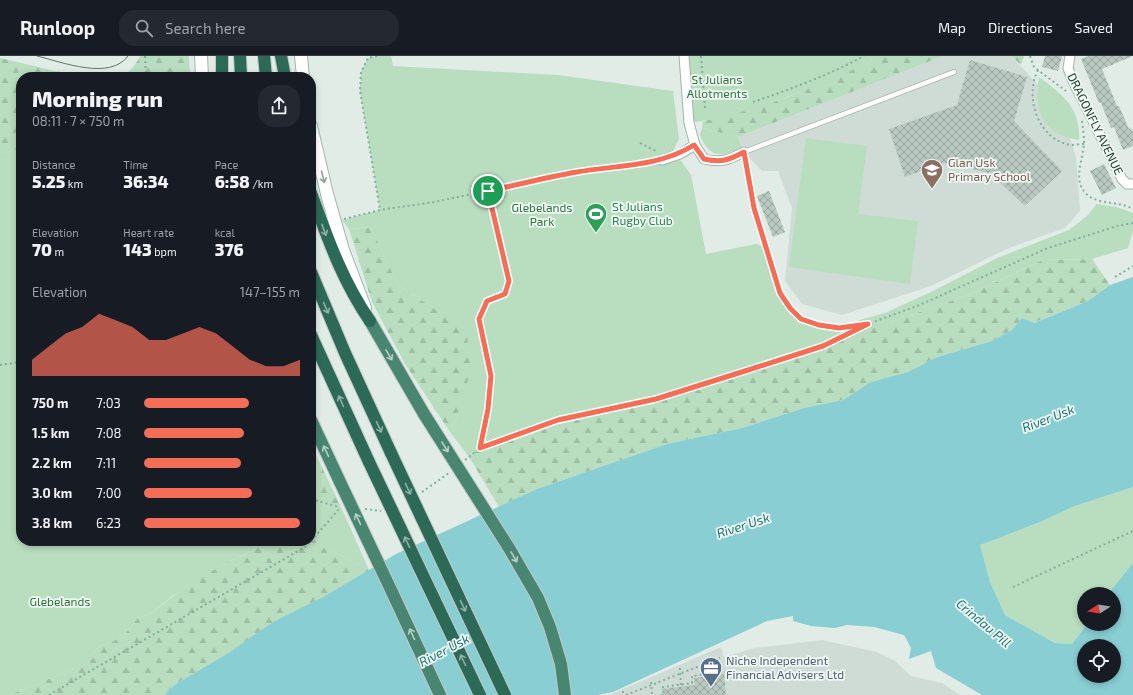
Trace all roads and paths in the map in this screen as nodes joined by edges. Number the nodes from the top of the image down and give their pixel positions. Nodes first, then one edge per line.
1 (145, 56) edge
2 (201, 56) edge
3 (222, 56) edge
4 (240, 56) edge
5 (264, 56) edge
6 (281, 56) edge
7 (301, 56) edge
8 (377, 56) edge
9 (684, 56) edge
10 (701, 56) edge
11 (864, 56) edge
12 (1030, 56) edge
13 (1070, 56) edge
14 (1038, 70) junction
15 (146, 72) edge
16 (202, 72) edge
17 (222, 72) edge
18 (241, 72) edge
19 (266, 72) edge
20 (283, 72) edge
21 (303, 72) edge
22 (954, 72) dead end
23 (1071, 96) dead end
24 (753, 102) dead end
25 (705, 108) dead end
26 (1081, 118) dead end
27 (640, 143) dead end
28 (1084, 144) junction
29 (694, 145) junction
30 (316, 147) edge
31 (744, 152) junction
32 (666, 159) junction
33 (1133, 184) edge
34 (488, 191) junction
35 (316, 206) edge
36 (1133, 209) edge
37 (380, 210) junction
38 (342, 220) dead end
39 (1133, 223) edge
40 (1133, 266) edge
41 (1115, 277) dead end
42 (316, 284) edge
43 (370, 321) junction
44 (868, 324) junction
45 (316, 346) edge
46 (16, 363) edge
47 (0, 365) edge
48 (316, 431) edge
49 (480, 448) junction
50 (463, 462) dead end
51 (451, 471) dead end
52 (421, 493) dead end
53 (316, 500) edge
54 (361, 509) dead end
55 (382, 511) dead end
56 (1133, 531) edge
57 (316, 536) edge
58 (305, 546) edge
59 (1012, 587) dead end
60 (706, 658) dead end
61 (720, 658) dead end
62 (707, 663) junction
63 (680, 668) dead end
64 (725, 672) dead end
65 (680, 674) junction
66 (708, 675) junction
67 (651, 683) junction
68 (681, 686) junction
69 (623, 691) dead end
70 (49, 695) edge
71 (440, 695) edge
72 (480, 695) edge
73 (505, 695) edge
74 (565, 695) edge
75 (625, 695) edge
76 (652, 695) edge
77 (661, 695) edge

1 - 15 path
2 - 16 main road
3 - 17 highway
4 - 18 highway
5 - 19 highway
6 - 20 highway
7 - 21 main road
8 - 37 path
9 - 29 street
10 - 25 path
11 - 24 path
12 - 14 path
13 - 33 street, DRAGONFLY AVENUE
14 - 23 path
14 - 28 path
22 - 31 lane
26 - 28 path
27 - 32 path
28 - 36 path
29 - 31 street
29 - 32 street
30 -> 43 main road
31 - 44 path
32 - 34 path
34 - 37 path
34 - 49 path
35 -> 43 highway
37 - 38 path
39 - 44 path
40 - 41 path
42 -> 73 highway, bridge
43 -> 74 highway, bridge
44 - 49 path
72 -> 45 highway, bridge
46 - 47 path
71 -> 48 highway, bridge
49 - 50 path
51 - 52 path
53 - 57 path
54 - 55 path
56 - 59 path
58 - 70 path
60 - 62 path
61 - 62 path
62 - 65 path
62 - 66 path
63 - 65 path
64 - 66 path
65 - 67 path
65 - 68 path
66 - 68 path
67 - 75 path
67 - 76 path
68 - 77 path
69 - 75 path

